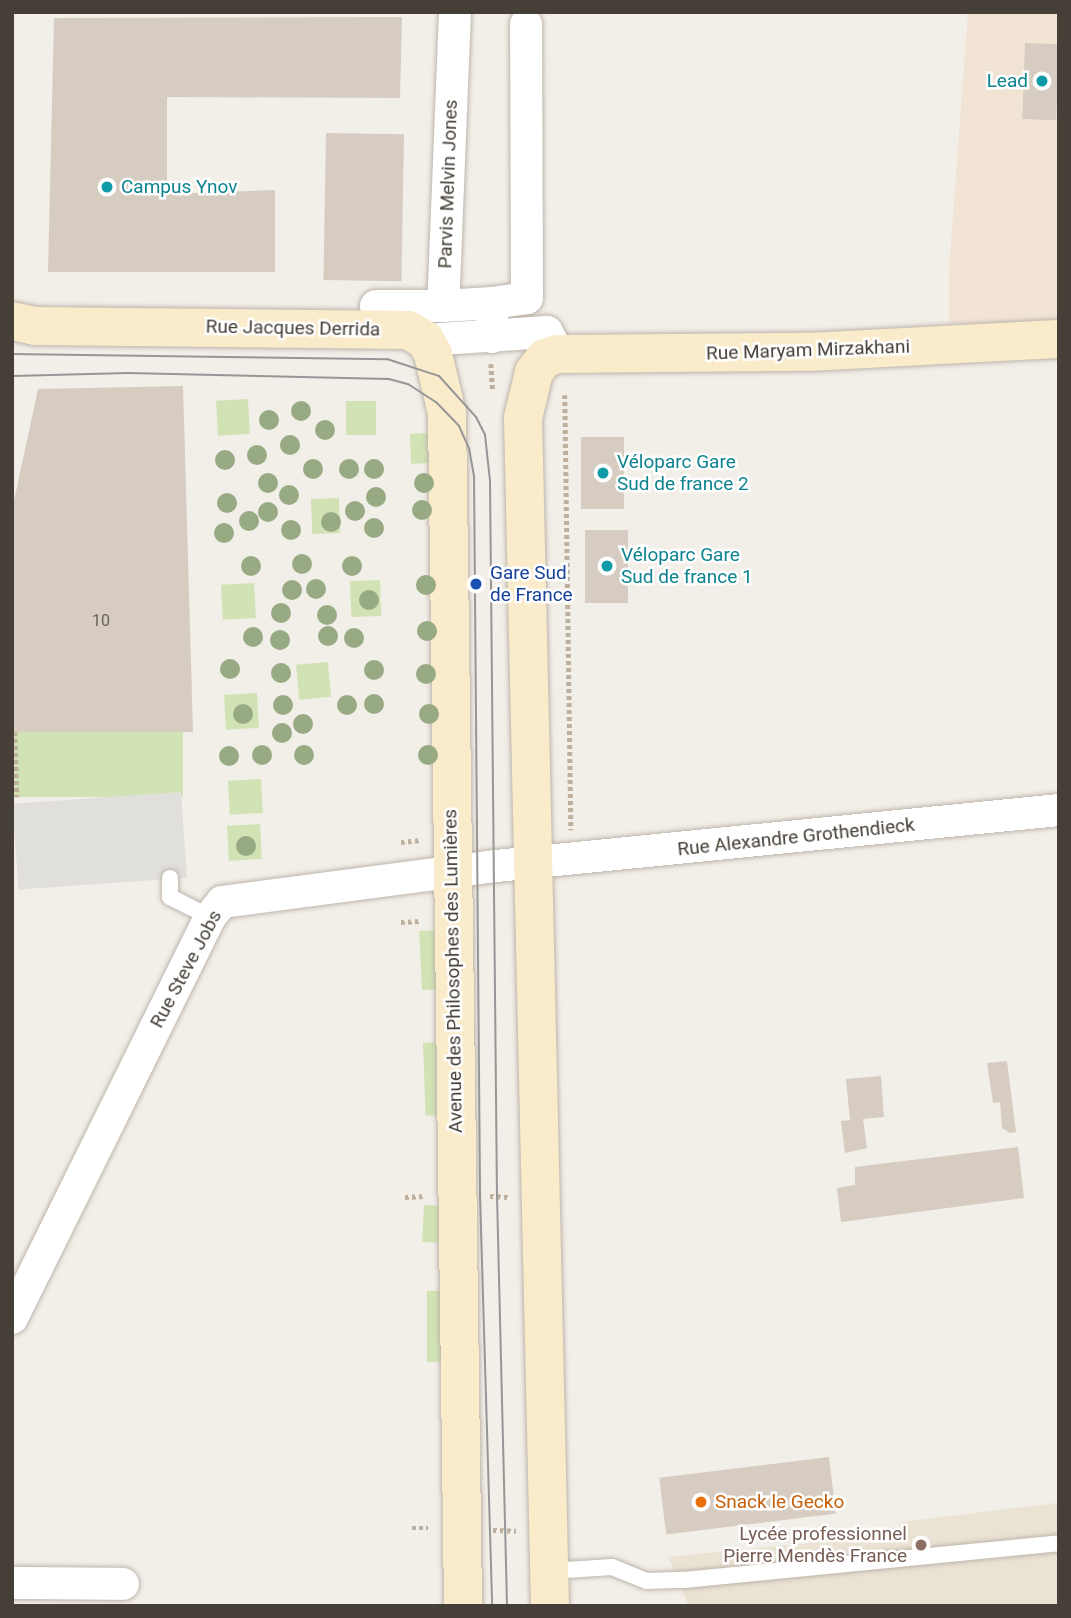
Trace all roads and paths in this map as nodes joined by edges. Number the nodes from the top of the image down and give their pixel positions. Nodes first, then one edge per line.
1 (455, 17) edge
2 (526, 24) dead end
3 (492, 303) junction
4 (376, 306) dead end
5 (443, 306) junction
6 (24, 323) edge
7 (492, 337) junction
8 (1059, 339) edge
9 (425, 340) junction
10 (558, 354) junction
11 (15, 732) dead end
12 (17, 796) dead end
13 (1059, 810) edge
14 (533, 862) junction
15 (453, 872) junction
16 (170, 878) dead end
17 (210, 917) junction
18 (12, 1318) edge
19 (1059, 1543) edge
20 (12, 1583) edge
21 (123, 1584) dead end
22 (551, 1588) edge
23 (463, 1606) edge

1 - 5 street, Parvis Melvin Jones
2 - 3 street
3 - 5 street
3 - 7 street
4 - 5 street
6 - 9 street, Rue Jacques Derrida
7 - 9 street, Rue Jacques Derrida
7 - 10 street, Rue Jacques Derrida
8 - 10 street, Rue Maryam Mirzakhani
9 - 15 street, Avenue des Philosophes des Lumières
10 - 14 street
11 - 12 path
13 - 14 street, Rue Alexandre Grothendieck
14 - 15 street, Rue Steve Jobs
14 - 22 street
15 - 17 street, Rue Steve Jobs
15 - 23 street, Avenue des Philosophes des Lumières
16 - 17 lane
17 - 18 street, Rue Steve Jobs
19 - 22 lane
20 - 21 street

